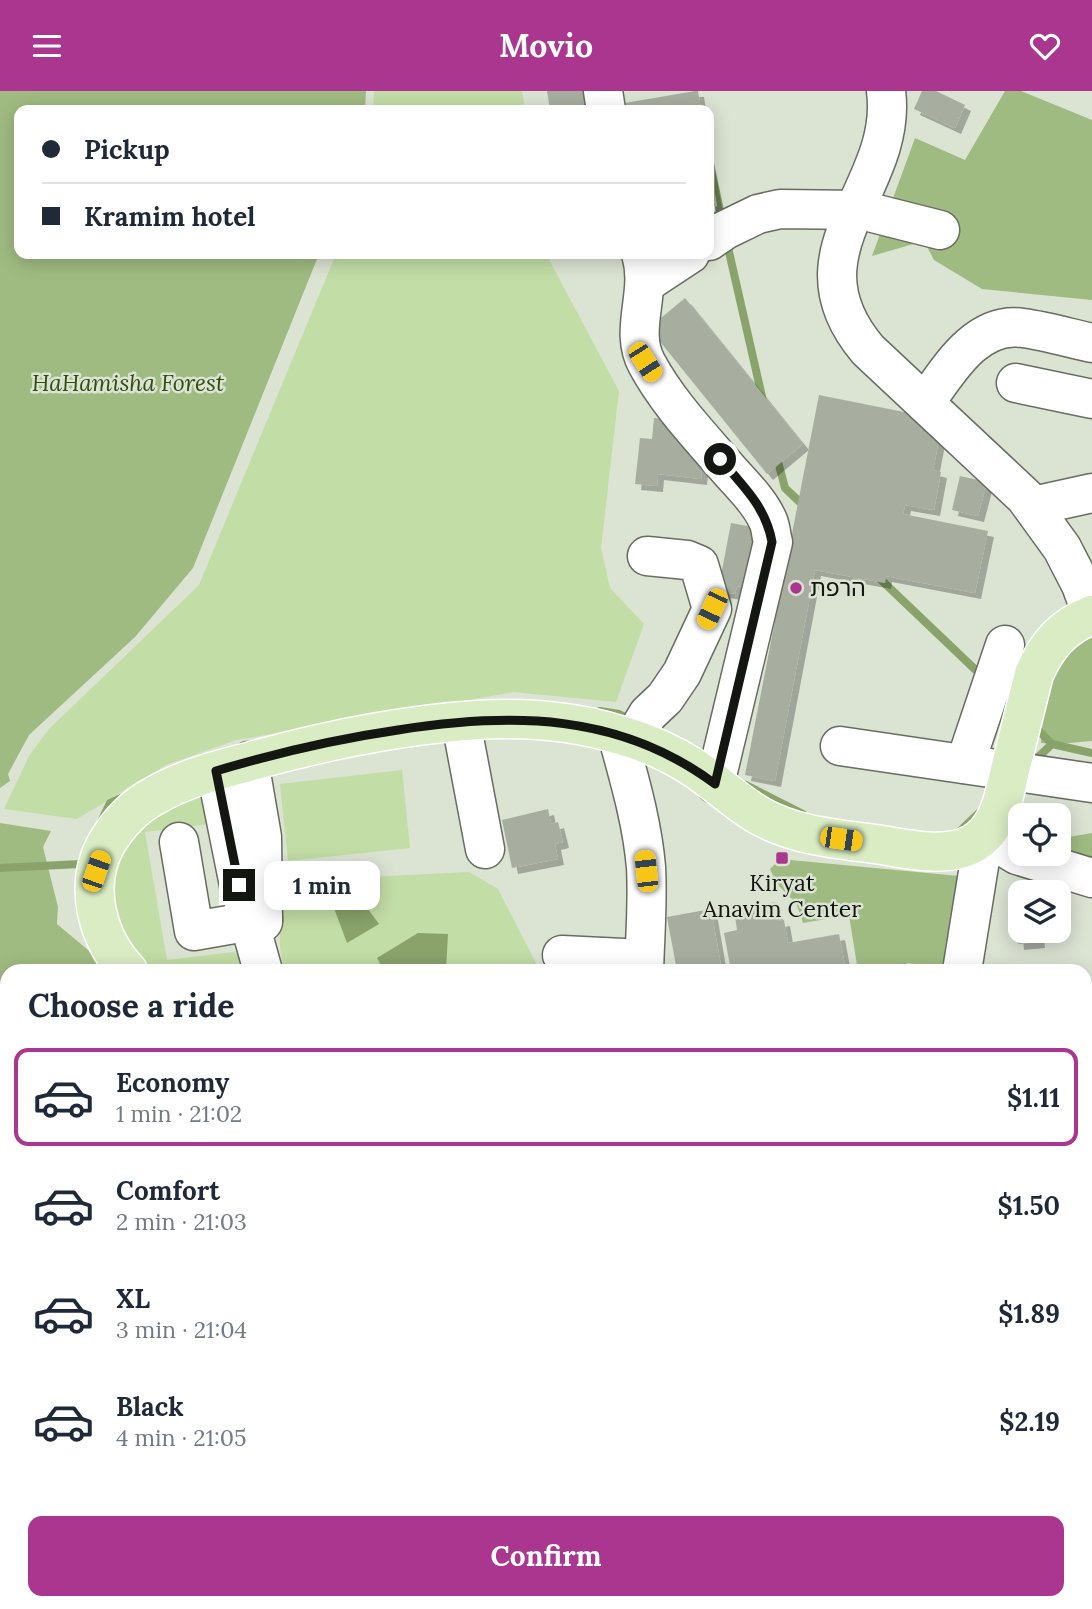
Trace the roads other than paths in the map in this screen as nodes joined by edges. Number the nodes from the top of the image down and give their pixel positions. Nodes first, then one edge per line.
1 (886, 91) edge
2 (854, 210) junction
3 (940, 230) dead end
4 (714, 238) edge
5 (674, 259) edge
6 (644, 268) edge
7 (1092, 343) edge
8 (1016, 383) dead end
9 (1087, 398) edge
10 (925, 403) junction
11 (1092, 493) edge
12 (1033, 506) junction
13 (647, 556) dead end
14 (1092, 615) edge
15 (1005, 645) dead end
16 (461, 722) junction
17 (625, 736) junction
18 (840, 746) dead end
19 (965, 764) junction
20 (233, 766) junction
21 (1010, 771) junction
22 (1092, 783) edge
23 (715, 784) junction
24 (984, 835) junction
25 (178, 842) dead end
26 (485, 849) dead end
27 (1092, 878) edge
28 (256, 920) junction
29 (562, 955) dead end
30 (123, 964) edge
31 (261, 964) edge
32 (636, 964) edge
33 (644, 964) edge
34 (963, 964) edge

1 - 2 street
2 - 3 street
2 - 4 street
2 - 10 street
5 - 6 street
6 - 23 street
7 - 9 street
7 - 10 street
8 - 9 street
10 - 12 street
11 - 12 street
12 - 14 street
13 - 17 street
14 - 21 main road
15 - 19 street
16 - 17 main road
16 - 20 main road
16 - 26 street
17 - 23 main road
17 - 33 street
18 - 19 street
19 - 21 street
20 - 28 street
20 - 30 main road
21 - 22 street
21 - 24 main road
23 - 24 main road
24 - 27 street
24 - 34 street
25 - 28 street
28 - 31 street
29 - 32 street

